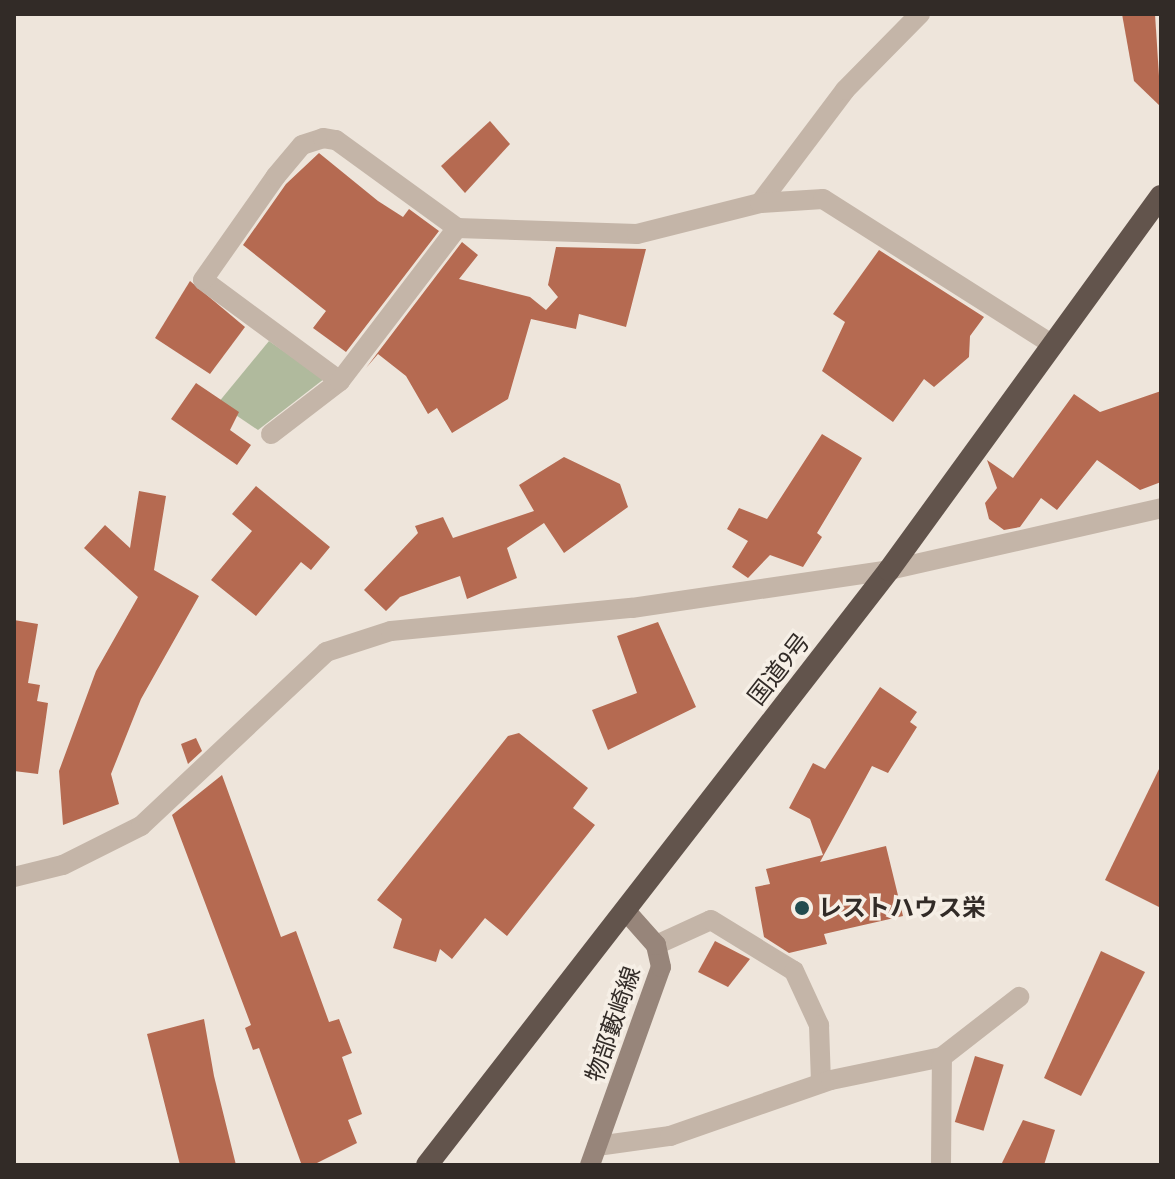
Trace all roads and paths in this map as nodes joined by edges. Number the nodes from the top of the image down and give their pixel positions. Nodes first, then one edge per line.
1 (920, 14) edge
2 (1161, 196) edge
3 (760, 203) junction
4 (457, 228) junction
5 (1050, 343) junction
6 (340, 381) junction
7 (271, 434) dead end
8 (1161, 508) edge
9 (889, 570) junction
10 (14, 877) edge
11 (625, 910) junction
12 (656, 945) junction
13 (1019, 997) dead end
14 (942, 1057) junction
15 (821, 1083) junction
16 (594, 1155) edge
17 (427, 1165) edge
18 (941, 1165) edge

1 - 3 street
2 - 5 highway, 国道9号
3 - 4 street
3 - 5 street
4 - 6 street
4 - 6 street
5 - 9 highway, 国道9号
6 - 7 street
8 - 9 street
9 - 10 street
9 - 11 highway, 国道9号
11 - 12 main road, 物部藪崎線
11 - 17 highway, 国道9号
12 - 15 street
12 - 16 main road, 物部藪崎線
13 - 14 street
14 - 15 street
14 - 18 street
15 - 16 street

